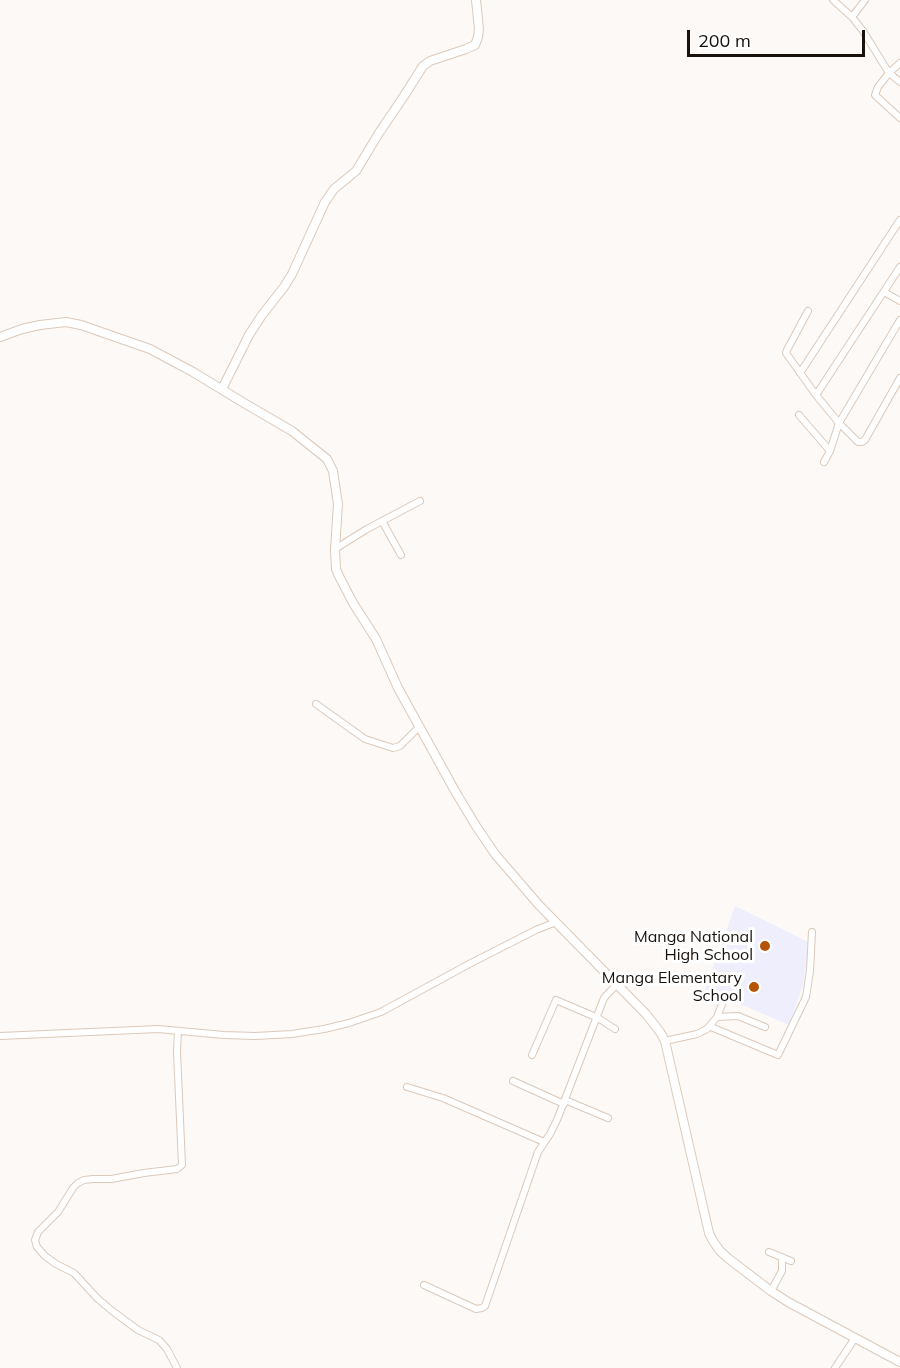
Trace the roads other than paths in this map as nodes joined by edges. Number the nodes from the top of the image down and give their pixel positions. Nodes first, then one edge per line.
1 (476, 0) edge
2 (833, 0) edge
3 (865, 0) edge
4 (852, 17) junction
5 (900, 63) edge
6 (889, 72) junction
7 (900, 82) edge
8 (900, 118) edge
9 (900, 220) edge
10 (900, 267) edge
11 (884, 292) junction
12 (900, 301) edge
13 (808, 311) dead end
14 (900, 320) edge
15 (0, 337) edge
16 (800, 372) junction
17 (900, 378) edge
18 (222, 389) junction
19 (816, 395) junction
20 (799, 415) dead end
21 (839, 423) junction
22 (830, 451) junction
23 (824, 462) dead end
24 (420, 501) dead end
25 (382, 521) junction
26 (335, 549) junction
27 (401, 555) dead end
28 (316, 704) dead end
29 (419, 728) junction
30 (556, 922) junction
31 (812, 932) dead end
32 (617, 984) junction
33 (724, 999) dead end
34 (717, 1017) junction
35 (598, 1018) junction
36 (711, 1027) junction
37 (765, 1027) dead end
38 (615, 1029) dead end
39 (178, 1031) junction
40 (0, 1036) edge
41 (665, 1041) junction
42 (532, 1055) dead end
43 (513, 1081) dead end
44 (407, 1087) dead end
45 (564, 1102) junction
46 (608, 1118) dead end
47 (544, 1142) junction
48 (769, 1252) dead end
49 (783, 1258) junction
50 (791, 1261) dead end
51 (424, 1285) dead end
52 (771, 1291) junction
53 (855, 1338) junction
54 (900, 1362) edge
55 (177, 1368) edge
56 (835, 1368) edge

1 - 18 street
2 - 4 street
3 - 4 street
4 - 6 street
5 - 6 street
6 - 7 street
6 - 8 street
9 - 16 street
10 - 11 street
11 - 12 street
11 - 19 street
13 - 16 street
14 - 21 street
15 - 18 street
16 - 19 street
17 - 21 street
18 - 26 street
19 - 21 street
20 - 22 street
21 - 22 street
22 - 23 street
24 - 25 street
25 - 26 street
25 - 27 street
26 - 29 street
28 - 29 street
29 - 30 street
30 - 32 street
30 - 39 street
31 - 36 street
32 - 35 street
32 - 41 street
33 - 34 street
34 - 36 street
34 - 37 street
35 - 38 street
35 - 42 street
35 - 45 street
36 - 41 street
39 - 40 street
39 - 55 street
41 - 52 street
43 - 45 street
44 - 47 street
45 - 46 street
45 - 47 street
47 - 51 street
48 - 49 street
49 - 50 street
49 - 52 street
52 - 53 street
53 - 54 street
53 - 56 street

